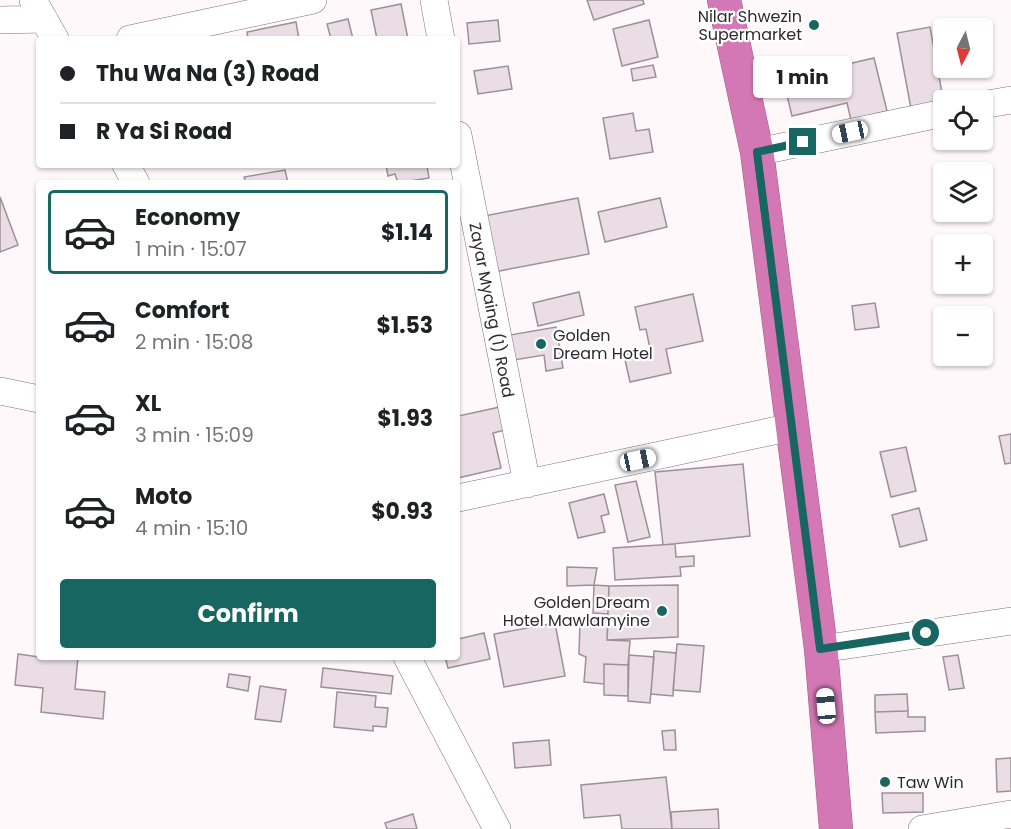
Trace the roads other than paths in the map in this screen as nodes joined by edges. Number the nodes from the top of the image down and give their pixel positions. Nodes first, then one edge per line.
1 (313, 0) edge
2 (434, 0) edge
3 (724, 0) edge
4 (201, 12) edge
5 (0, 20) edge
6 (44, 20) edge
7 (138, 36) edge
8 (440, 36) edge
9 (1011, 100) edge
10 (993, 103) edge
11 (933, 115) edge
12 (460, 145) edge
13 (757, 152) junction
14 (0, 391) edge
15 (36, 398) edge
16 (792, 427) junction
17 (527, 484) junction
18 (460, 498) edge
19 (1011, 621) edge
20 (820, 649) junction
21 (409, 660) edge
22 (1011, 814) edge
23 (497, 829) edge
24 (836, 829) edge
25 (922, 829) edge

1 - 4 street
2 - 8 street
3 - 13 highway
4 - 7 street
5 - 6 street
9 - 10 street
11 - 13 street
12 - 17 street, Zayar Myaing (1) Road
13 - 16 highway
14 - 15 street
16 - 17 street
16 - 20 highway
17 - 18 street
19 - 20 street
20 - 24 highway
21 - 23 street
22 - 25 street

